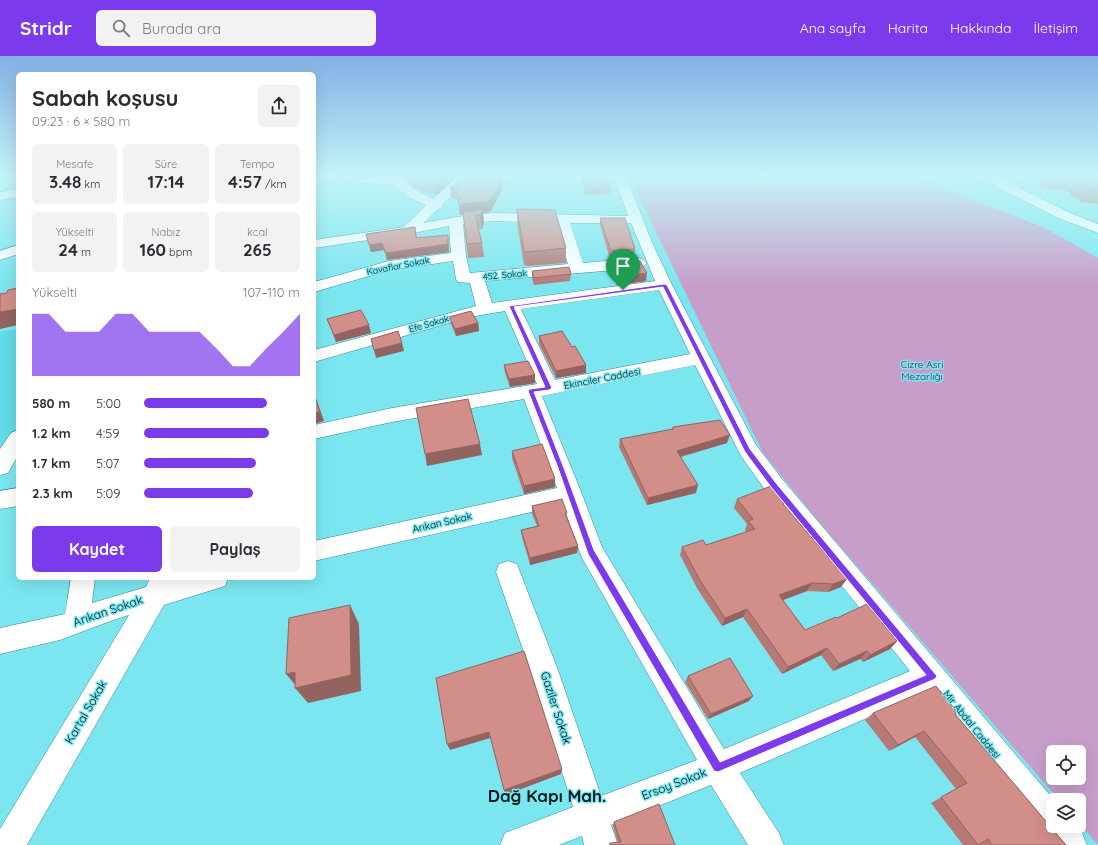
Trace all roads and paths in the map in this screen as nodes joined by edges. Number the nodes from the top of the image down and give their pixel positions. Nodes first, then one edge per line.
1 (428, 213) edge
2 (633, 213) edge
3 (1059, 213) edge
4 (1073, 213) edge
5 (562, 219) junction
6 (456, 220) junction
7 (636, 220) junction
8 (1098, 223) edge
9 (1098, 229) edge
10 (409, 230) junction
11 (316, 244) edge
12 (16, 250) edge
13 (0, 256) edge
14 (459, 256) junction
15 (653, 261) junction
16 (577, 269) junction
17 (476, 277) junction
18 (664, 285) junction
19 (316, 286) edge
20 (511, 306) junction
21 (486, 310) junction
22 (316, 355) edge
23 (700, 358) junction
24 (540, 390) junction
25 (316, 432) edge
26 (16, 441) edge
27 (0, 467) edge
28 (571, 494) junction
29 (16, 497) edge
30 (0, 500) edge
31 (316, 551) edge
32 (508, 572) dead end
33 (84, 580) edge
34 (203, 580) edge
35 (158, 587) edge
36 (77, 621) junction
37 (0, 641) edge
38 (932, 676) junction
39 (718, 767) junction
40 (1046, 815) edge
41 (596, 831) edge
42 (1060, 833) edge
43 (9, 845) edge
44 (517, 845) edge
45 (768, 845) edge
46 (1070, 845) edge

1 - 10 street
2 - 7 street, Mir Abdal Caddesi
3 - 9 street
4 - 8 street
5 - 6 street
5 - 7 street
5 - 16 street
6 - 10 street
6 - 14 street
7 - 15 street, Mir Abdal Caddesi
10 - 11 street
12 - 13 street
14 - 17 street
14 - 19 street, Kavaflar Sokak
15 - 16 street, 452. Sokak
15 - 18 street, Mir Abdal Caddesi
16 - 17 street, 452. Sokak
17 - 21 street
18 - 20 street, Efe Sokak
18 - 23 street, Mir Abdal Caddesi
20 - 21 street, Efe Sokak
20 - 24 street
21 - 22 street, Efe Sokak
23 - 24 street, Ekinciler Caddesi
23 - 38 street, Mir Abdal Caddesi
24 - 25 street, Ekinciler Caddesi
24 - 28 street
26 - 27 street
28 - 31 street, Arıkan Sokak
28 - 39 street
29 - 30 street
32 - 41 street, Gaziler Sokak
33 - 36 street
34 - 35 street, Arıkan Sokak
35 - 36 street, Arıkan Sokak
35 - 43 street, Kartal Sokak
36 - 37 street, Arıkan Sokak
38 - 39 street, Ersoy Sokak
38 - 40 street, Mir Abdal Caddesi
39 - 41 street, Ersoy Sokak
39 - 45 street
41 - 44 street, Ersoy Sokak
42 - 46 street, Mir Abdal Caddesi

